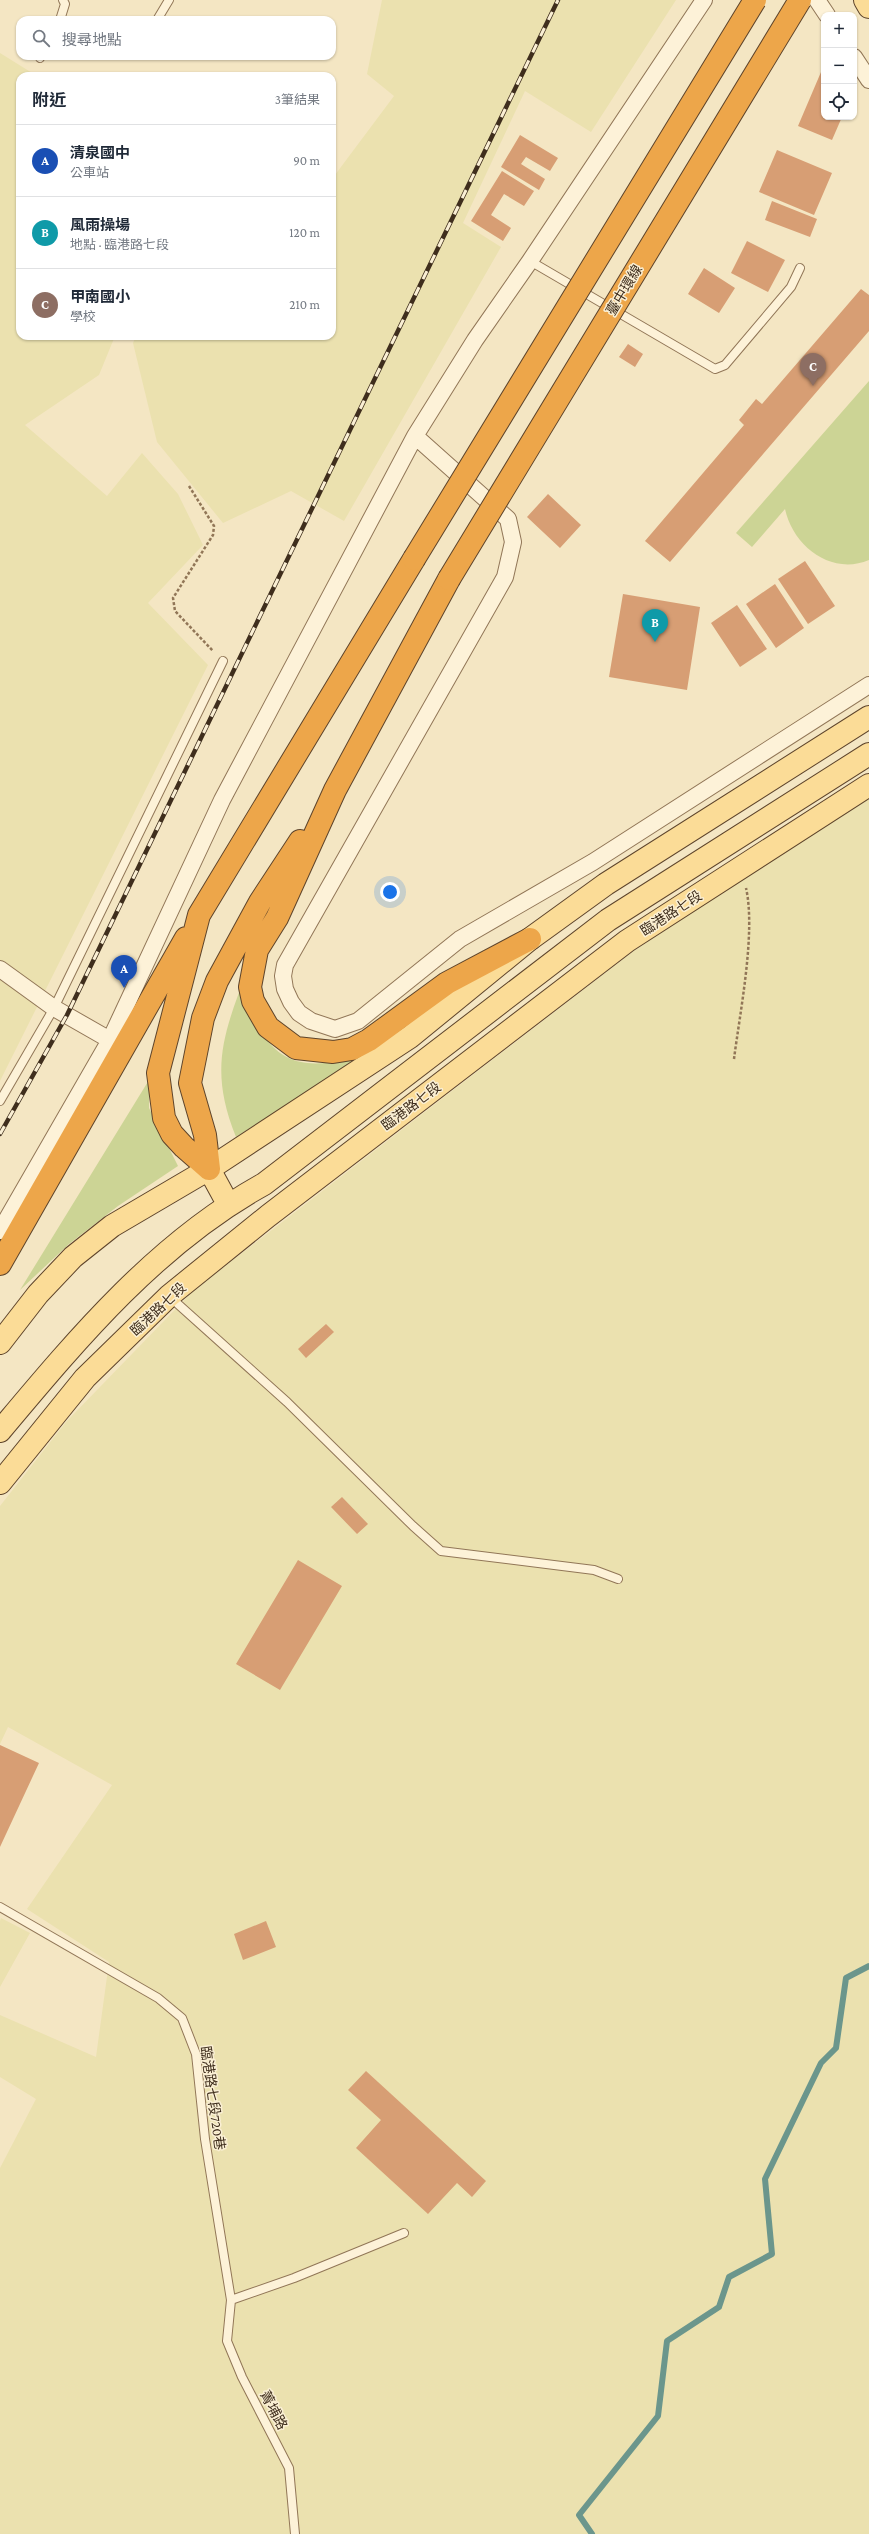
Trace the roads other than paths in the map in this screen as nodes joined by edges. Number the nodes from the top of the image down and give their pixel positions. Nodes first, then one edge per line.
1 (63, 0) edge
2 (169, 0) edge
3 (704, 0) edge
4 (755, 0) edge
5 (800, 0) edge
6 (817, 0) edge
7 (865, 0) edge
8 (869, 7) edge
9 (825, 12) edge
10 (61, 16) edge
11 (159, 16) edge
12 (857, 62) edge
13 (869, 80) edge
14 (530, 261) junction
15 (800, 268) dead end
16 (415, 436) junction
17 (223, 661) road end
18 (869, 685) edge
19 (869, 718) edge
20 (869, 754) edge
21 (869, 785) edge
22 (335, 790) junction
23 (199, 915) junction
24 (608, 920) junction
25 (530, 939) junction
26 (627, 942) junction
27 (0, 968) edge
28 (54, 1008) junction
29 (110, 1040) junction
30 (0, 1102) edge
31 (208, 1169) junction
32 (228, 1204) junction
33 (0, 1231) edge
34 (0, 1264) edge
35 (169, 1296) junction
36 (0, 1343) edge
37 (0, 1431) edge
38 (0, 1483) edge
39 (618, 1579) dead end
40 (0, 1907) edge
41 (404, 2233) dead end
42 (231, 2300) junction
43 (296, 2534) edge

1 - 10 lane
2 - 11 lane
3 - 14 street
4 - 23 highway, bridge
5 - 22 highway, 臺中環線, bridge
6 - 9 street
7 - 8 main road
12 - 13 street
14 - 15 lane
14 - 16 street
16 - 18 street
16 - 29 street
17 - 28 lane
19 - 25 main road
20 - 24 main road, 臨港路七段
21 - 26 main road, 臨港路七段
22 - 25 highway
22 - 31 highway
23 - 31 highway
23 - 34 highway
24 - 26 main road
24 - 32 main road, 臨港路七段
25 - 31 main road
26 - 35 main road, 臨港路七段
27 - 28 street
28 - 29 street
28 - 30 lane
29 - 33 street
31 - 32 main road
31 - 36 main road
32 - 37 main road, 臨港路七段
35 - 38 main road, 臨港路七段
35 - 39 lane
40 - 42 lane, 臨港路七段720巷
41 - 42 lane
42 - 43 lane, 菁埔路

